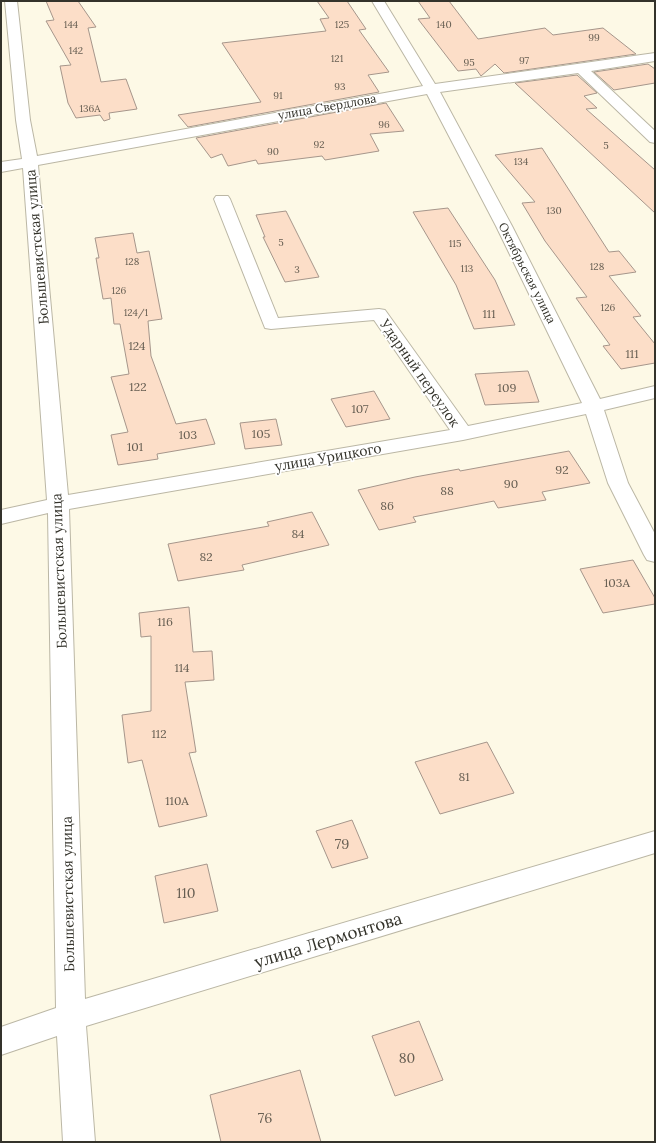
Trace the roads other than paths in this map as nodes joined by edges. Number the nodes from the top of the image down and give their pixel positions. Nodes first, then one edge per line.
1 (11, 1) edge
2 (378, 1) edge
3 (655, 57) edge
4 (581, 70) junction
5 (431, 89) junction
6 (655, 139) edge
7 (30, 161) junction
8 (1, 167) edge
9 (222, 199) dead end
10 (655, 392) edge
11 (594, 407) junction
12 (463, 434) junction
13 (58, 504) junction
14 (1, 517) edge
15 (655, 555) edge
16 (655, 842) edge
17 (71, 1017) junction
18 (1, 1041) edge
19 (79, 1142) edge

1 - 7 street, Большевистская улица
2 - 5 street, Октябрьская улица
3 - 4 street, улица Свердлова
4 - 5 street, улица Свердлова
4 - 6 street
5 - 7 street, улица Свердлова
5 - 11 street, Октябрьская улица
7 - 8 street, улица Свердлова
7 - 13 street, Большевистская улица
9 - 12 street, Ударный переулок
10 - 11 street, улица Урицкого
11 - 12 street, улица Урицкого
11 - 15 street, Октябрьская улица
12 - 13 street, улица Урицкого
13 - 14 street, улица Урицкого
13 - 17 street, Большевистская улица
16 - 17 street, улица Лермонтова
17 - 18 street, улица Лермонтова
17 - 19 street, Большевистская улица

